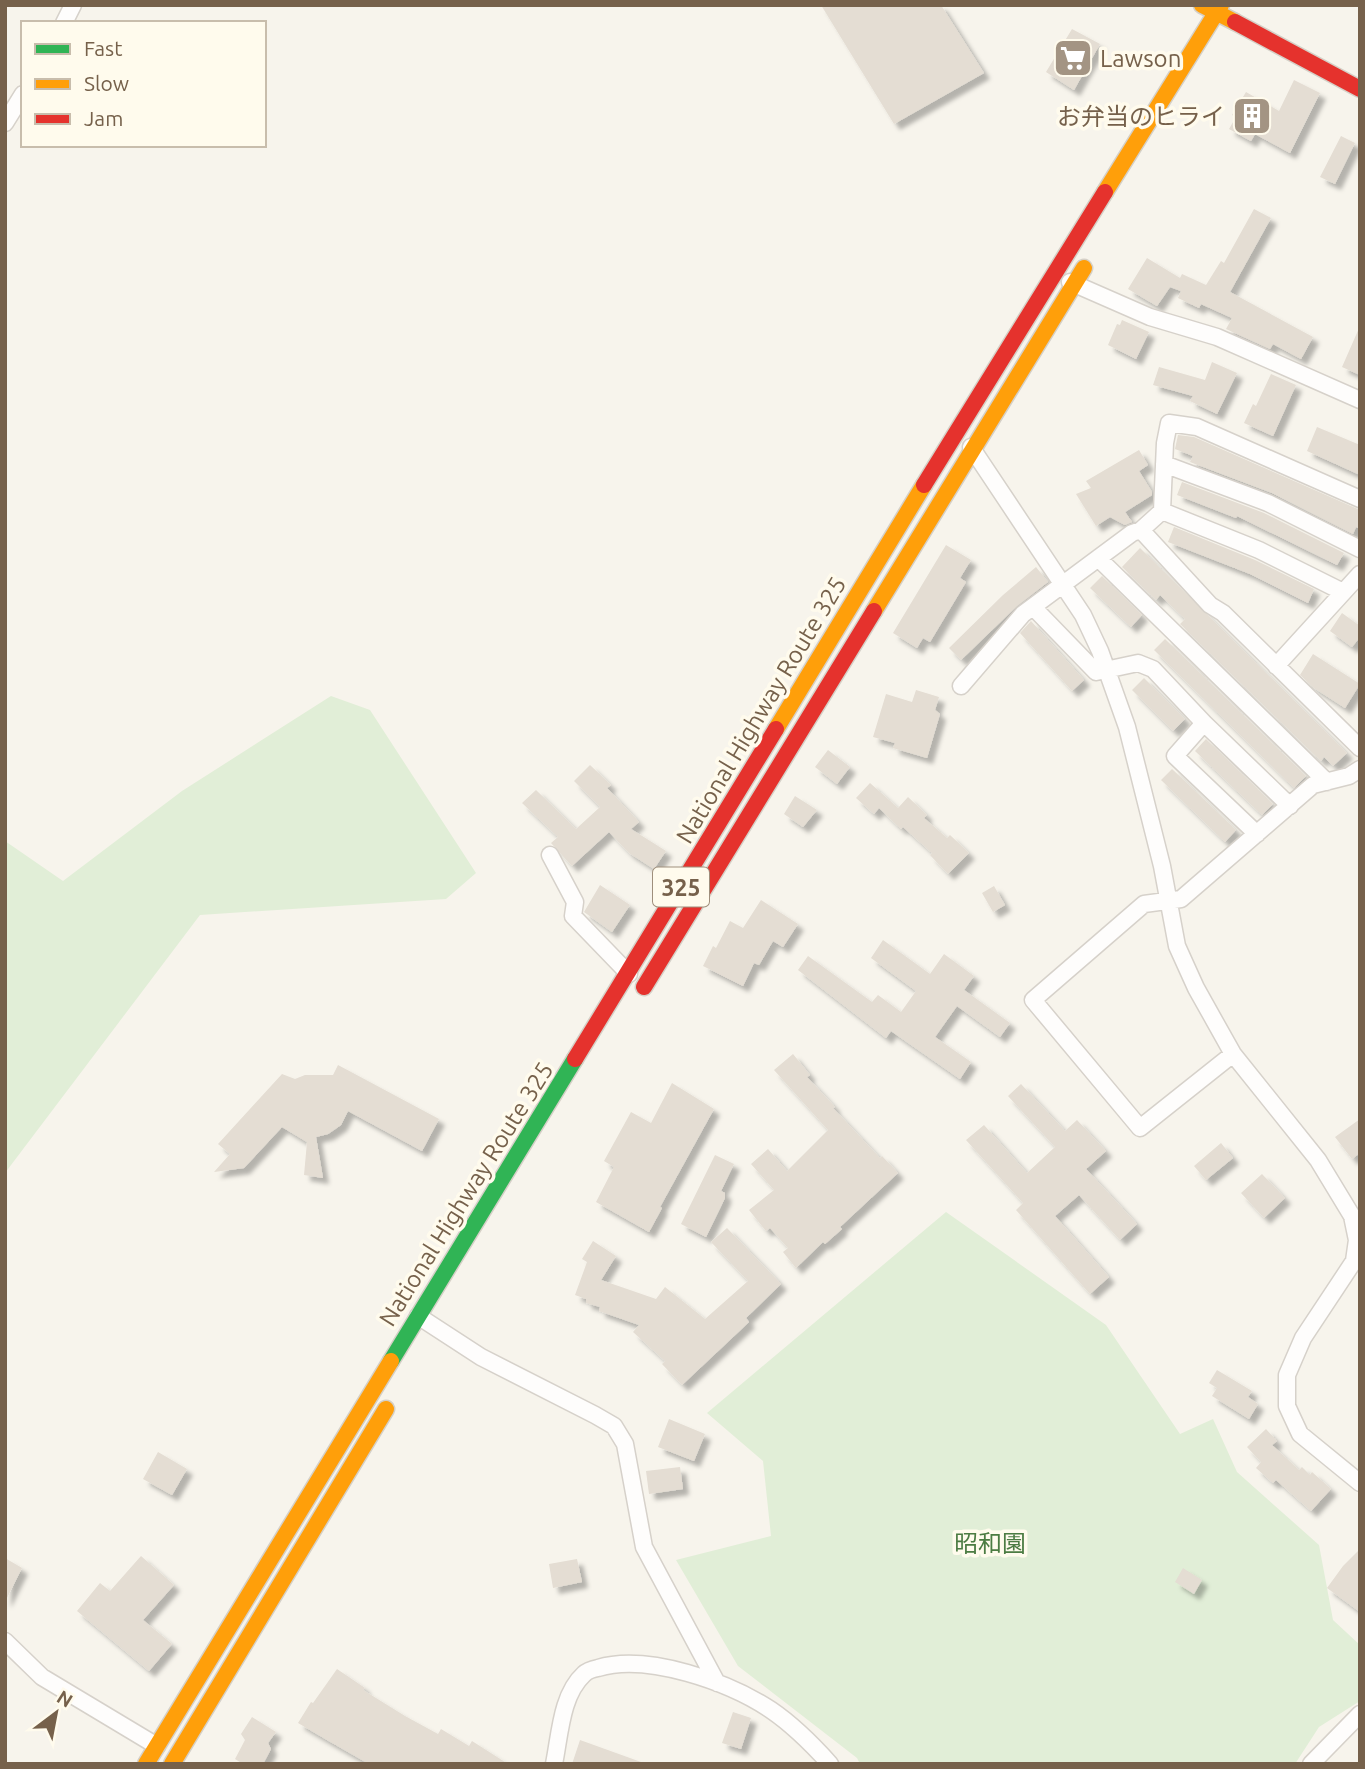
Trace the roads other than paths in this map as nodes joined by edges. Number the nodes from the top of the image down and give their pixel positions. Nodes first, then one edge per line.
1 (73, 5) edge
2 (1245, 5) edge
3 (1213, 7) edge
4 (65, 21) edge
5 (1231, 27) junction
6 (1360, 89) edge
7 (21, 97) edge
8 (5, 123) edge
9 (1089, 260) dead end
10 (1055, 275) junction
11 (1074, 283) junction
12 (1360, 400) edge
13 (955, 434) junction
14 (973, 449) junction
15 (1164, 464) junction
16 (1360, 499) edge
17 (1162, 511) junction
18 (1141, 530) junction
19 (1360, 549) edge
20 (1098, 558) junction
21 (1360, 574) edge
22 (1062, 584) junction
23 (1343, 593) junction
24 (1033, 607) junction
25 (1276, 666) junction
26 (1107, 669) junction
27 (961, 687) dead end
28 (1204, 723) junction
29 (1360, 748) edge
30 (1360, 769) edge
31 (1327, 782) junction
32 (1290, 806) junction
33 (1257, 834) junction
34 (550, 855) dead end
35 (1168, 900) junction
36 (629, 974) junction
37 (634, 1003) dead end
38 (1233, 1054) junction
39 (418, 1316) junction
40 (392, 1398) dead end
41 (1360, 1483) edge
42 (5, 1641) edge
43 (717, 1683) junction
44 (1360, 1714) edge
45 (158, 1746) junction
46 (146, 1764) edge
47 (172, 1764) edge
48 (554, 1764) edge
49 (830, 1764) edge
50 (1311, 1764) edge

1 - 4 street
2 - 5 main road
3 - 5 main road
3 - 10 main road, National Highway Route 325 / 325
5 - 6 main road
7 - 8 street
9 - 11 main road, National Highway Route 325 / 325
10 - 11 street
10 - 13 main road, National Highway Route 325 / 325
11 - 12 street
11 - 14 main road, National Highway Route 325 / 325
13 - 14 street
13 - 36 main road, National Highway Route 325 / 325
14 - 22 street
14 - 37 main road, National Highway Route 325 / 325
15 - 16 street
15 - 17 street
15 - 19 street
17 - 18 street
17 - 23 street
18 - 20 street
18 - 25 street
20 - 22 street
20 - 31 street
21 - 23 street
22 - 24 street
22 - 26 street
23 - 25 street
24 - 26 street
24 - 27 street
25 - 29 street
26 - 28 street
26 - 35 street
28 - 32 street
28 - 33 street
30 - 31 street
31 - 32 street
32 - 33 street
33 - 35 street
34 - 36 street
35 - 38 street
35 - 38 street
36 - 39 main road, National Highway Route 325 / 325
38 - 41 street
39 - 43 street
39 - 45 main road, National Highway Route 325 / 325
40 - 47 main road
42 - 45 street
43 - 48 street
43 - 49 street
44 - 50 street
45 - 46 main road, National Highway Route 325 / 325

